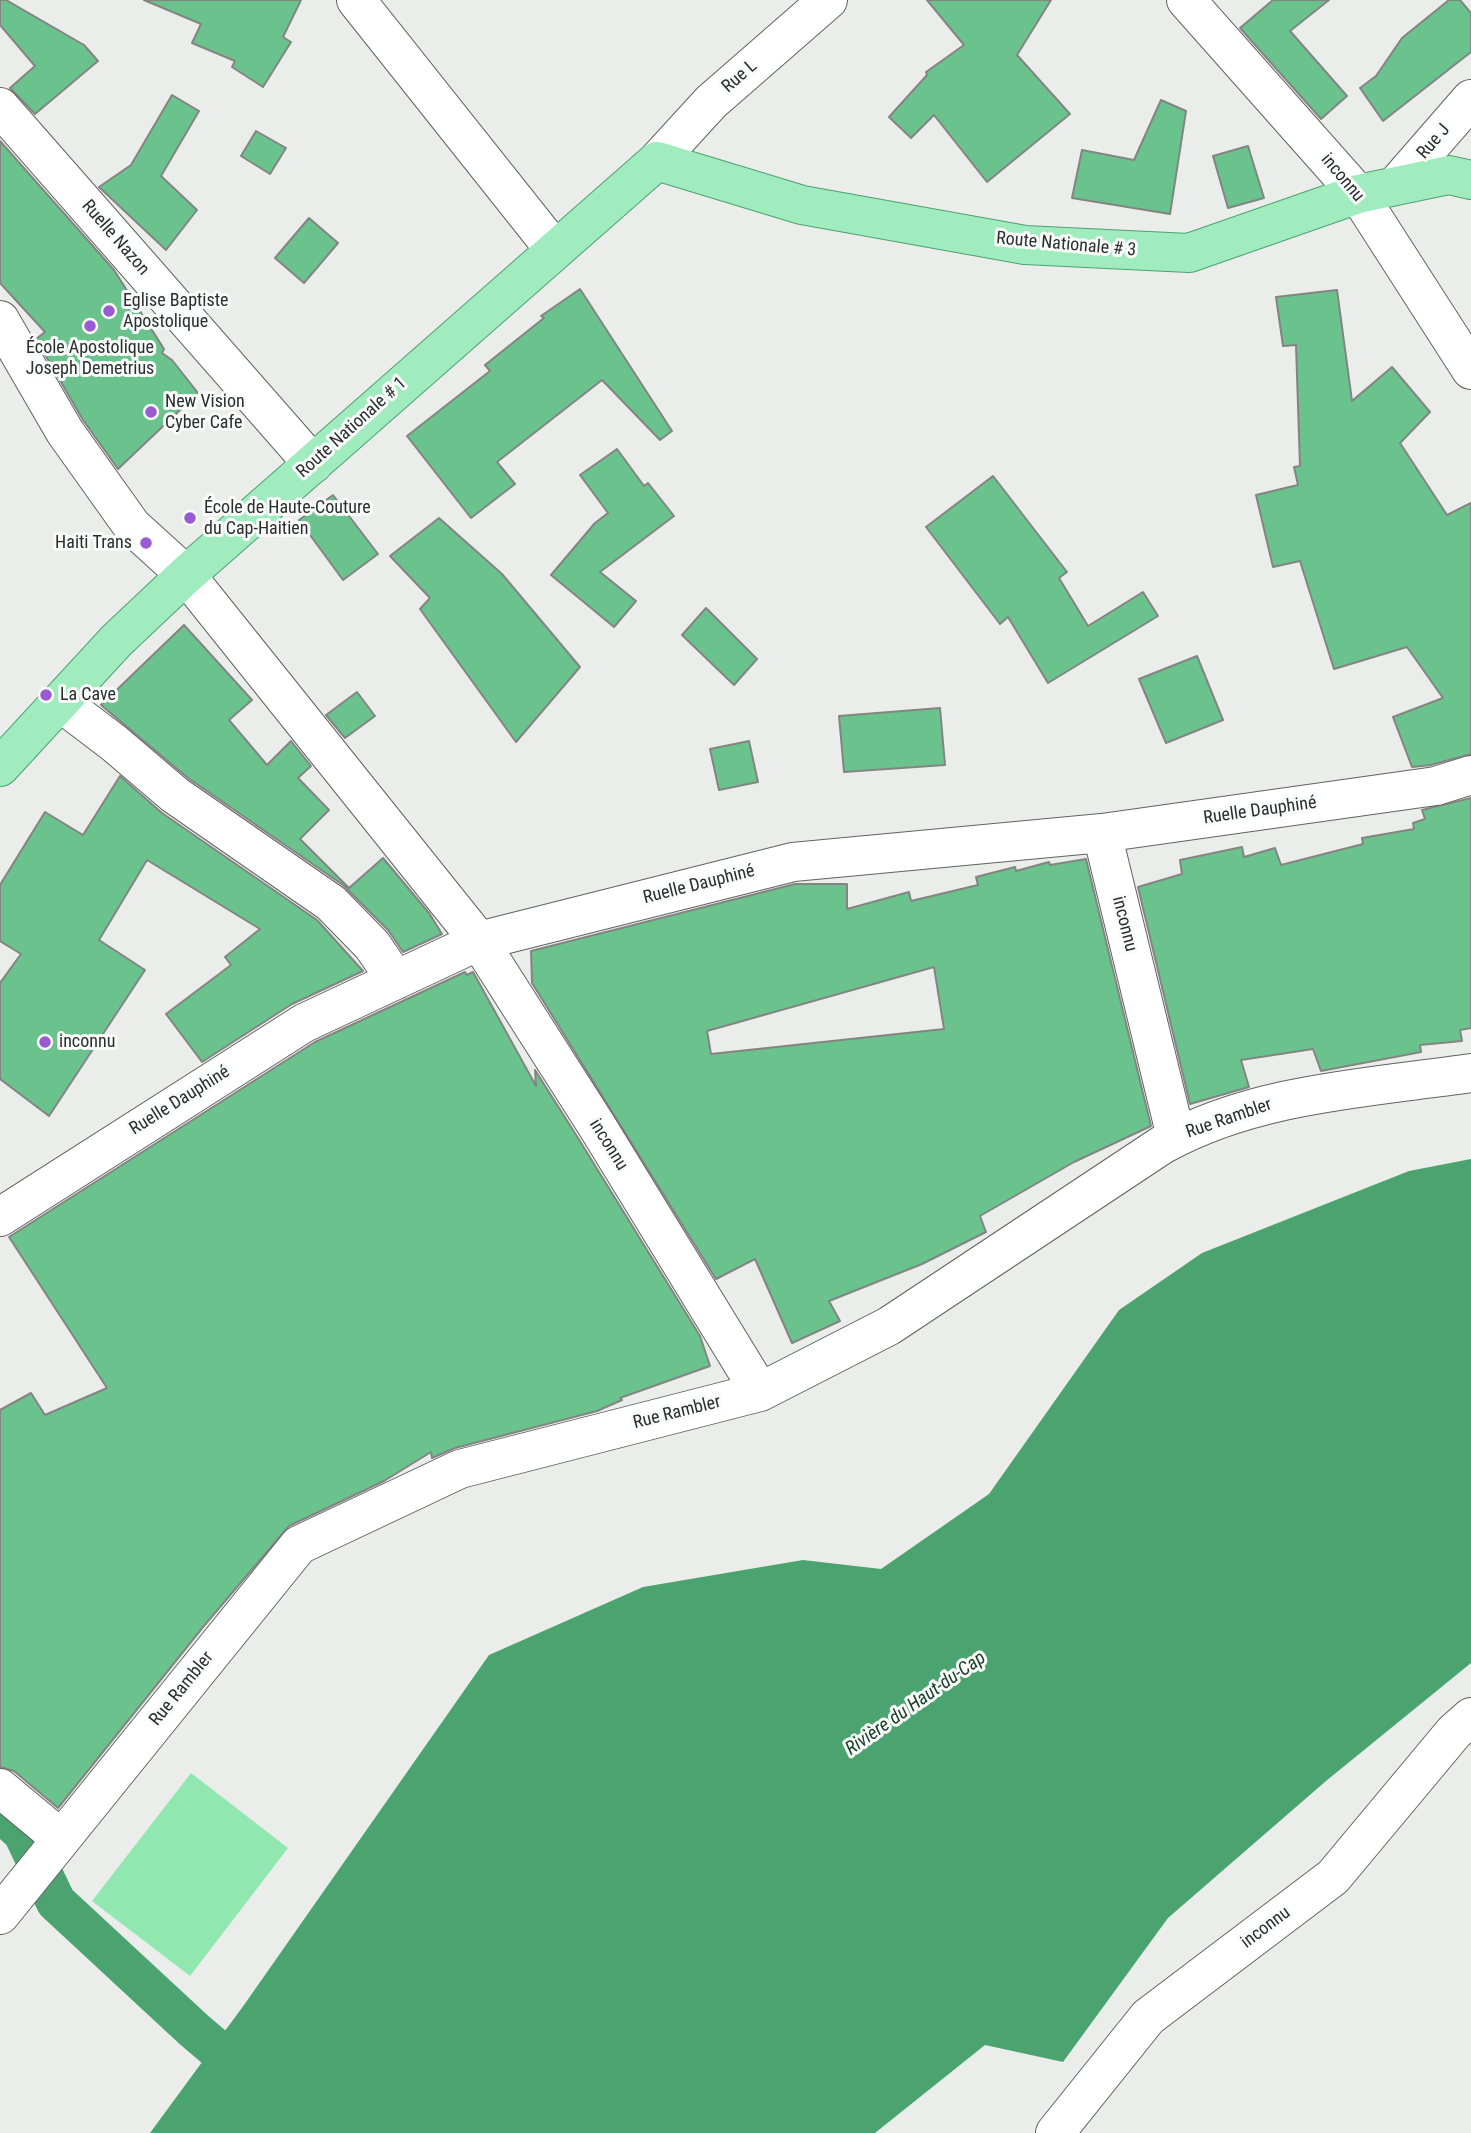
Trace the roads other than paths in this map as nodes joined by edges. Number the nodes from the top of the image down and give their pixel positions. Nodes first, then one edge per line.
1 (356, 0) edge
2 (828, 0) edge
3 (1190, 2) edge
4 (1471, 99) edge
5 (0, 107) edge
6 (657, 161) junction
7 (1471, 180) edge
8 (1397, 184) junction
9 (1358, 194) junction
10 (554, 249) junction
11 (0, 320) edge
12 (1471, 370) edge
13 (313, 464) junction
14 (186, 575) junction
15 (60, 702) junction
16 (0, 767) edge
17 (1471, 775) edge
18 (1102, 833) junction
19 (479, 941) junction
20 (396, 980) junction
21 (1471, 1073) edge
22 (1176, 1138) junction
23 (0, 1217) edge
24 (760, 1392) junction
25 (1471, 1717) edge
26 (0, 1788) edge
27 (60, 1838) junction
28 (0, 1915) edge
29 (1055, 2133) edge

1 - 10 street
2 - 6 street, Rue L
3 - 9 street, inconnu
4 - 8 street, Rue J
5 - 13 street, Ruelle Nazon
6 - 9 main road, Route Nationale # 3
6 - 10 main road, Route Nationale # 1
7 - 8 main road, Route Nationale # 3
8 - 9 main road, Route Nationale # 3
9 - 12 street, inconnu
10 - 13 main road, Route Nationale # 1
11 - 14 street, inconnu
13 - 14 main road, Route Nationale # 1
14 - 15 main road, Route Nationale # 1
14 - 19 street, inconnu
15 - 16 main road, Route Nationale # 1
15 - 20 street
17 - 18 street, Ruelle Dauphiné
18 - 19 street, Ruelle Dauphiné
18 - 22 street, inconnu
19 - 20 street, Ruelle Dauphiné
19 - 24 street, inconnu
20 - 23 street, Ruelle Dauphiné
21 - 22 street, Rue Rambler
22 - 24 street, Rue Rambler
24 - 27 street, Rue Rambler
25 - 29 street, inconnu
26 - 27 street
27 - 28 street, Rue Rambler

